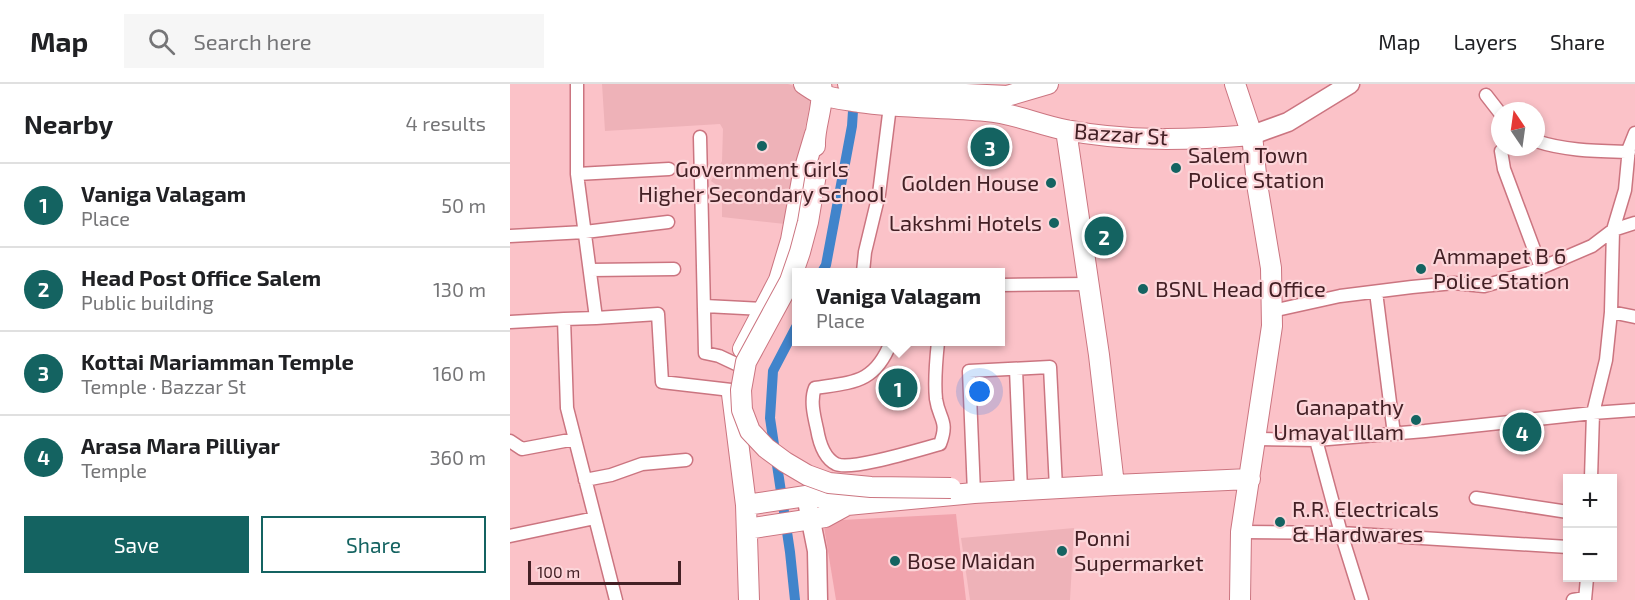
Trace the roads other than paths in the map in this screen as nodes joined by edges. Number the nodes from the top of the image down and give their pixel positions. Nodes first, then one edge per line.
1 (577, 84) edge
2 (804, 84) edge
3 (848, 84) edge
4 (1048, 84) edge
5 (1235, 84) edge
6 (1350, 84) edge
7 (822, 90) edge
8 (880, 94) edge
9 (1486, 95) dead end
10 (1491, 102) edge
11 (1007, 105) junction
12 (1066, 130) junction
13 (1635, 134) edge
14 (1252, 135) junction
15 (700, 137) dead end
16 (1545, 144) edge
17 (1629, 152) junction
18 (1503, 156) edge
19 (669, 169) dead end
20 (578, 174) junction
21 (809, 174) junction
22 (668, 222) dead end
23 (1635, 223) edge
24 (1613, 230) junction
25 (585, 232) junction
26 (510, 236) edge
27 (794, 268) edge
28 (864, 268) edge
29 (1541, 268) junction
30 (674, 269) dead end
31 (590, 270) junction
32 (792, 275) edge
33 (1088, 284) junction
34 (1005, 285) edge
35 (1376, 292) junction
36 (705, 306) junction
37 (763, 309) junction
38 (1272, 310) junction
39 (1611, 312) junction
40 (1635, 317) edge
41 (596, 318) junction
42 (564, 319) junction
43 (510, 322) edge
44 (889, 346) edge
45 (938, 346) edge
46 (736, 364) junction
47 (1016, 369) junction
48 (731, 390) junction
49 (1635, 410) edge
50 (1593, 413) junction
51 (1394, 434) junction
52 (575, 439) junction
53 (1257, 439) junction
54 (1316, 440) junction
55 (510, 441) edge
56 (826, 457) junction
57 (686, 460) dead end
58 (1591, 474) edge
59 (1250, 479) junction
60 (585, 480) junction
61 (1114, 485) junction
62 (951, 488) dead end
63 (1056, 488) junction
64 (1021, 490) junction
65 (974, 493) junction
66 (806, 496) junction
67 (1476, 498) dead end
68 (748, 505) junction
69 (847, 505) junction
70 (1563, 511) edge
71 (595, 518) junction
72 (807, 520) junction
73 (752, 528) junction
74 (1241, 532) junction
75 (1341, 532) junction
76 (510, 536) edge
77 (1563, 547) edge
78 (1586, 582) edge
79 (1581, 599) edge
80 (616, 600) edge
81 (749, 600) edge
82 (818, 600) edge
83 (1240, 600) edge
84 (1362, 600) edge

1 - 20 street
2 - 7 main road
3 - 8 main road
4 - 11 main road
5 - 14 main road
6 - 14 main road, Bazzar St
7 - 8 main road
7 - 21 main road
8 - 11 main road
8 - 28 street
9 - 10 street
11 - 12 main road, Bazzar St
12 - 14 main road, Bazzar St
12 - 33 main road
13 - 17 street
14 - 38 main road
15 - 36 street
16 - 17 street
17 - 24 street
18 - 29 street
19 - 20 street
20 - 25 street
21 - 27 main road, bridge
21 - 37 main road
22 - 25 street
23 - 24 street
24 - 29 street
24 - 39 street
25 - 26 street
25 - 31 street
29 - 35 street
30 - 31 street
31 - 41 street
32 - 62 main road, bridge
33 - 34 street
33 - 61 main road
35 - 38 street
35 - 51 street
36 - 37 street
36 - 46 street
37 - 46 main road
38 - 53 main road
39 - 40 street
39 - 50 street
41 - 42 street
41 - 48 street
42 - 43 street
42 - 52 street
44 - 56 street
45 - 56 street
46 - 48 main road
47 - 63 street
47 - 64 street
47 - 65 street
48 - 68 main road
49 - 50 street
50 - 51 street
50 - 58 street
51 - 54 street
52 - 55 street
52 - 60 street
53 - 54 street
53 - 59 main road
54 - 75 street
56 - 66 street
57 - 60 street
59 - 61 main road
59 - 74 main road
60 - 71 street
61 - 63 main road
63 - 64 main road
64 - 65 main road
65 - 69 main road
66 - 68 main road
66 - 69 main road
66 - 72 main road
67 - 70 street
68 - 73 main road
69 - 72 main road
71 - 76 street
71 - 80 street
72 - 73 main road
72 - 82 main road
73 - 81 main road
74 - 75 street
74 - 83 main road
75 - 77 street
75 - 84 street
78 - 79 street

